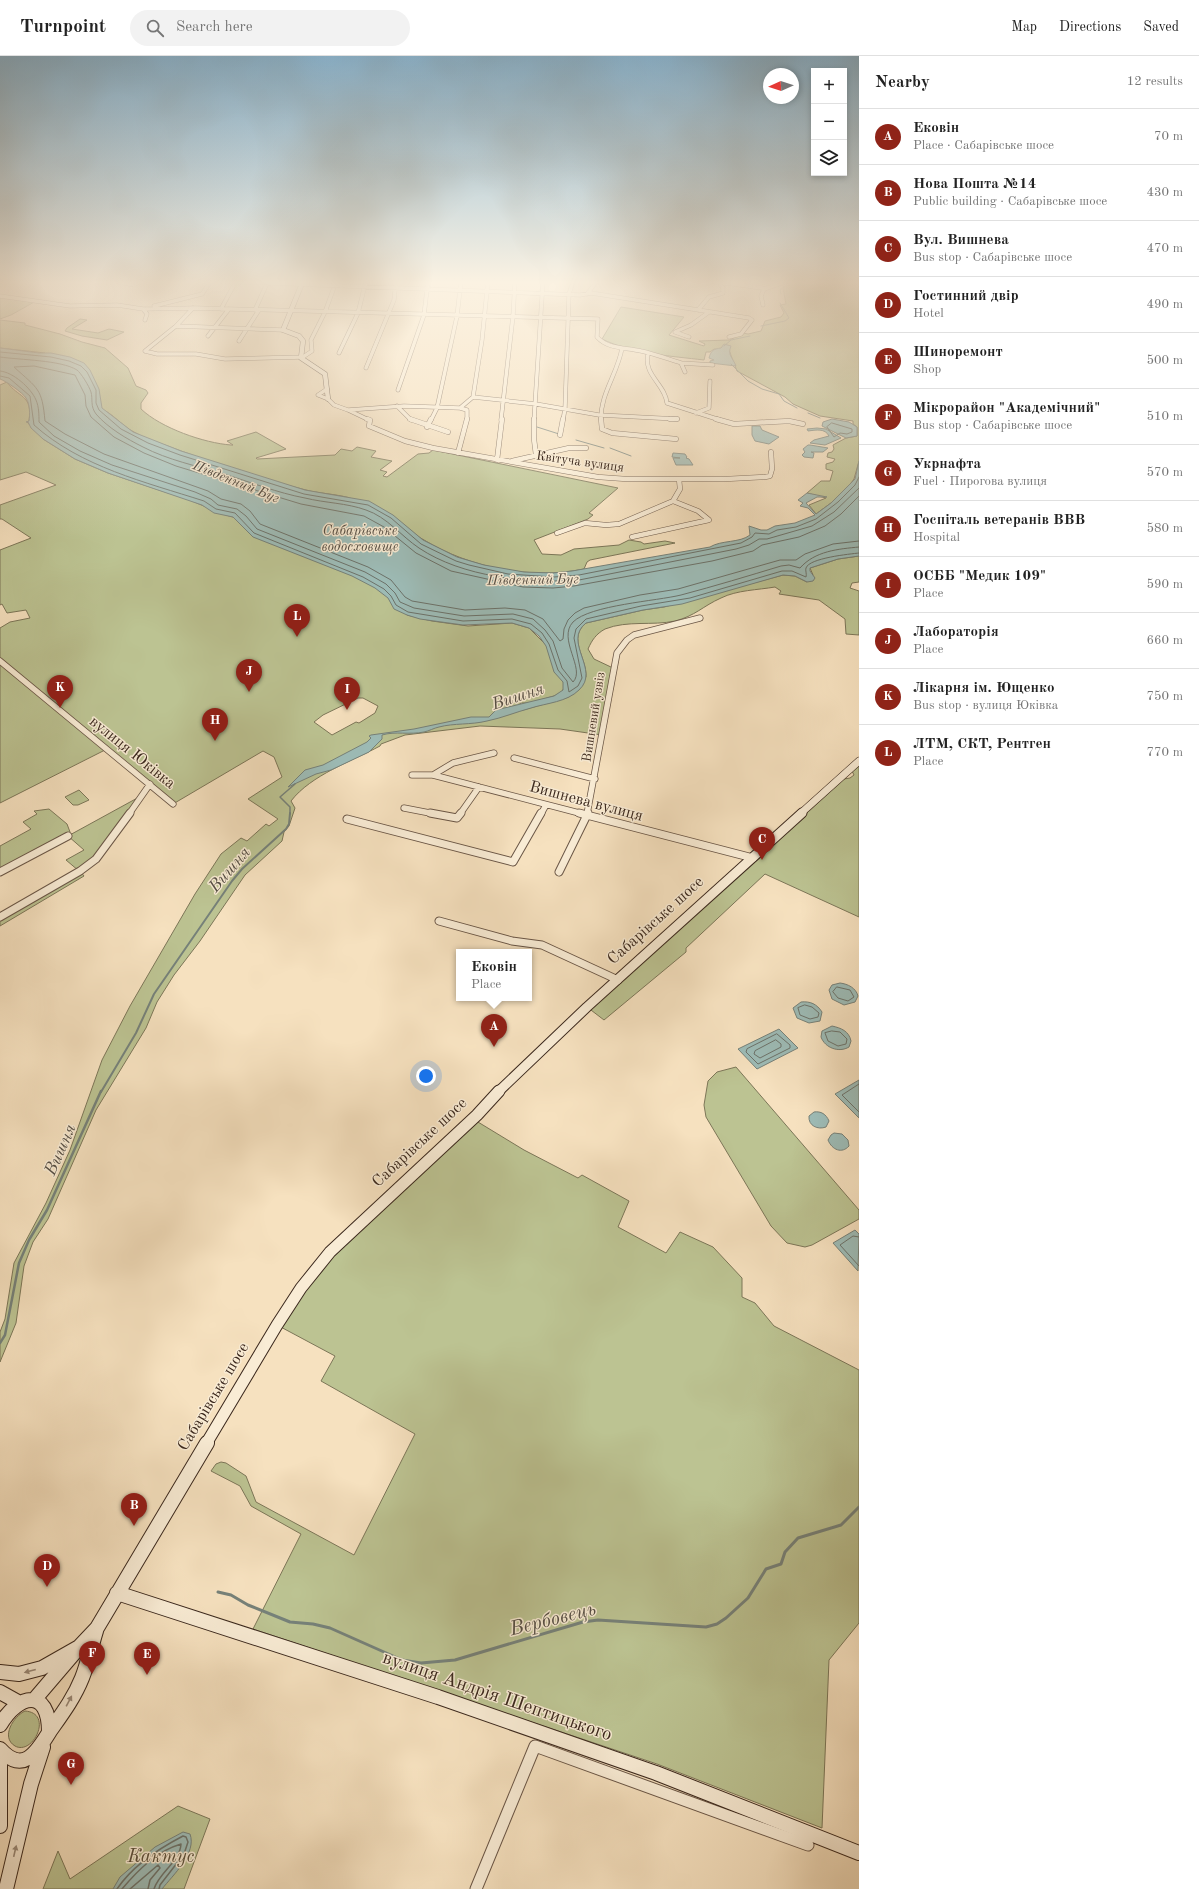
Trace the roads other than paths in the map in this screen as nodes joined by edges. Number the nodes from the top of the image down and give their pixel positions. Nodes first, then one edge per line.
1 (316, 367) edge
2 (406, 367) edge
3 (446, 367) edge
4 (478, 367) edge
5 (508, 367) edge
6 (538, 367) edge
7 (567, 367) edge
8 (619, 367) edge
9 (649, 367) edge
10 (683, 367) edge
11 (685, 372) dead end
12 (710, 381) dead end
13 (327, 389) junction
14 (398, 390) dead end
15 (473, 397) junction
16 (328, 399) junction
17 (504, 400) junction
18 (536, 404) junction
19 (397, 406) junction
20 (437, 408) junction
21 (460, 408) junction
22 (565, 409) junction
23 (348, 410) junction
24 (696, 413) junction
25 (599, 415) junction
26 (677, 419) dead end
27 (803, 424) dead end
28 (427, 427) junction
29 (448, 432) dead end
30 (560, 435) dead end
31 (676, 439) dead end
32 (586, 448) dead end
33 (770, 452) dead end
34 (458, 453) junction
35 (536, 455) junction
36 (497, 460) junction
37 (508, 462) junction
38 (679, 479) junction
39 (673, 501) junction
40 (557, 533) dead end
41 (632, 537) dead end
42 (700, 618) dead end
43 (0, 661) edge
44 (494, 753) dead end
45 (514, 758) dead end
46 (859, 761) edge
47 (412, 775) dead end
48 (433, 775) junction
49 (595, 780) junction
50 (150, 784) junction
51 (479, 787) junction
52 (173, 804) dead end
53 (546, 805) junction
54 (404, 808) dead end
55 (587, 816) junction
56 (347, 820) dead end
57 (68, 836) dead end
58 (754, 858) junction
59 (0, 872) edge
60 (559, 872) dead end
61 (0, 917) edge
62 (439, 921) dead end
63 (618, 980) junction
64 (117, 1592) junction
65 (97, 1628) junction
66 (79, 1647) junction
67 (0, 1672) edge
68 (0, 1692) edge
69 (34, 1700) junction
70 (18, 1702) junction
71 (0, 1725) edge
72 (47, 1738) junction
73 (0, 1749) edge
74 (0, 1754) edge
75 (0, 1826) edge
76 (808, 1845) dead end
77 (859, 1854) edge
78 (6, 1889) edge
79 (476, 1889) edge

1 - 13 street
2 - 14 street
3 - 20 street
4 - 15 street
5 - 17 street
6 - 18 street
7 - 22 street
8 - 25 street
9 - 24 street
10 - 11 street
12 - 24 street
13 - 16 street
13 - 16 street
15 - 17 street
15 - 21 street
16 - 23 street
17 - 18 street
17 - 36 street
18 - 22 street
18 - 35 street
19 - 20 street
19 - 23 street
19 - 28 street
20 - 21 street
20 - 28 street
21 - 34 street
22 - 25 street
22 - 30 street
23 - 34 street, Квітуча вулиця
24 - 27 street
25 - 26 street
25 - 31 street
28 - 29 street
32 - 35 street
33 - 38 street, Квітуча вулиця
34 - 36 street, Квітуча вулиця
35 - 37 street
36 - 37 street, Квітуча вулиця
37 - 38 street, Квітуча вулиця
38 - 39 street
39 - 40 street
39 - 41 street
42 - 49 street, Вишневий узвіз
43 - 50 street, вулиця Юківка
44 - 48 street
45 - 49 street
46 - 58 street, Сабарівське шосе
47 - 48 street, Вишнева вулиця
48 - 51 street, Вишнева вулиця
49 - 55 street, Вишневий узвіз
50 - 52 street, вулиця Юківка
50 - 61 street
51 - 53 street, Вишнева вулиця
51 - 54 street
53 - 55 street, Вишнева вулиця
53 - 56 street
55 - 58 street, Вишнева вулиця
55 - 60 street, Вишневий узвіз
57 - 59 street
58 - 63 street, Сабарівське шосе
62 - 63 street
63 - 64 street, Сабарівське шосе
64 - 65 street, Сабарівське шосе
64 - 77 street, вулиця Андрія Шептицького
65 - 66 street
72 -> 65 street
66 -> 67 street
66 - 69 street
68 - 70 street
69 - 70 street
69 - 72 street
70 - 71 street
72 - 73 street
78 -> 72 street
74 - 75 street
76 - 79 street

